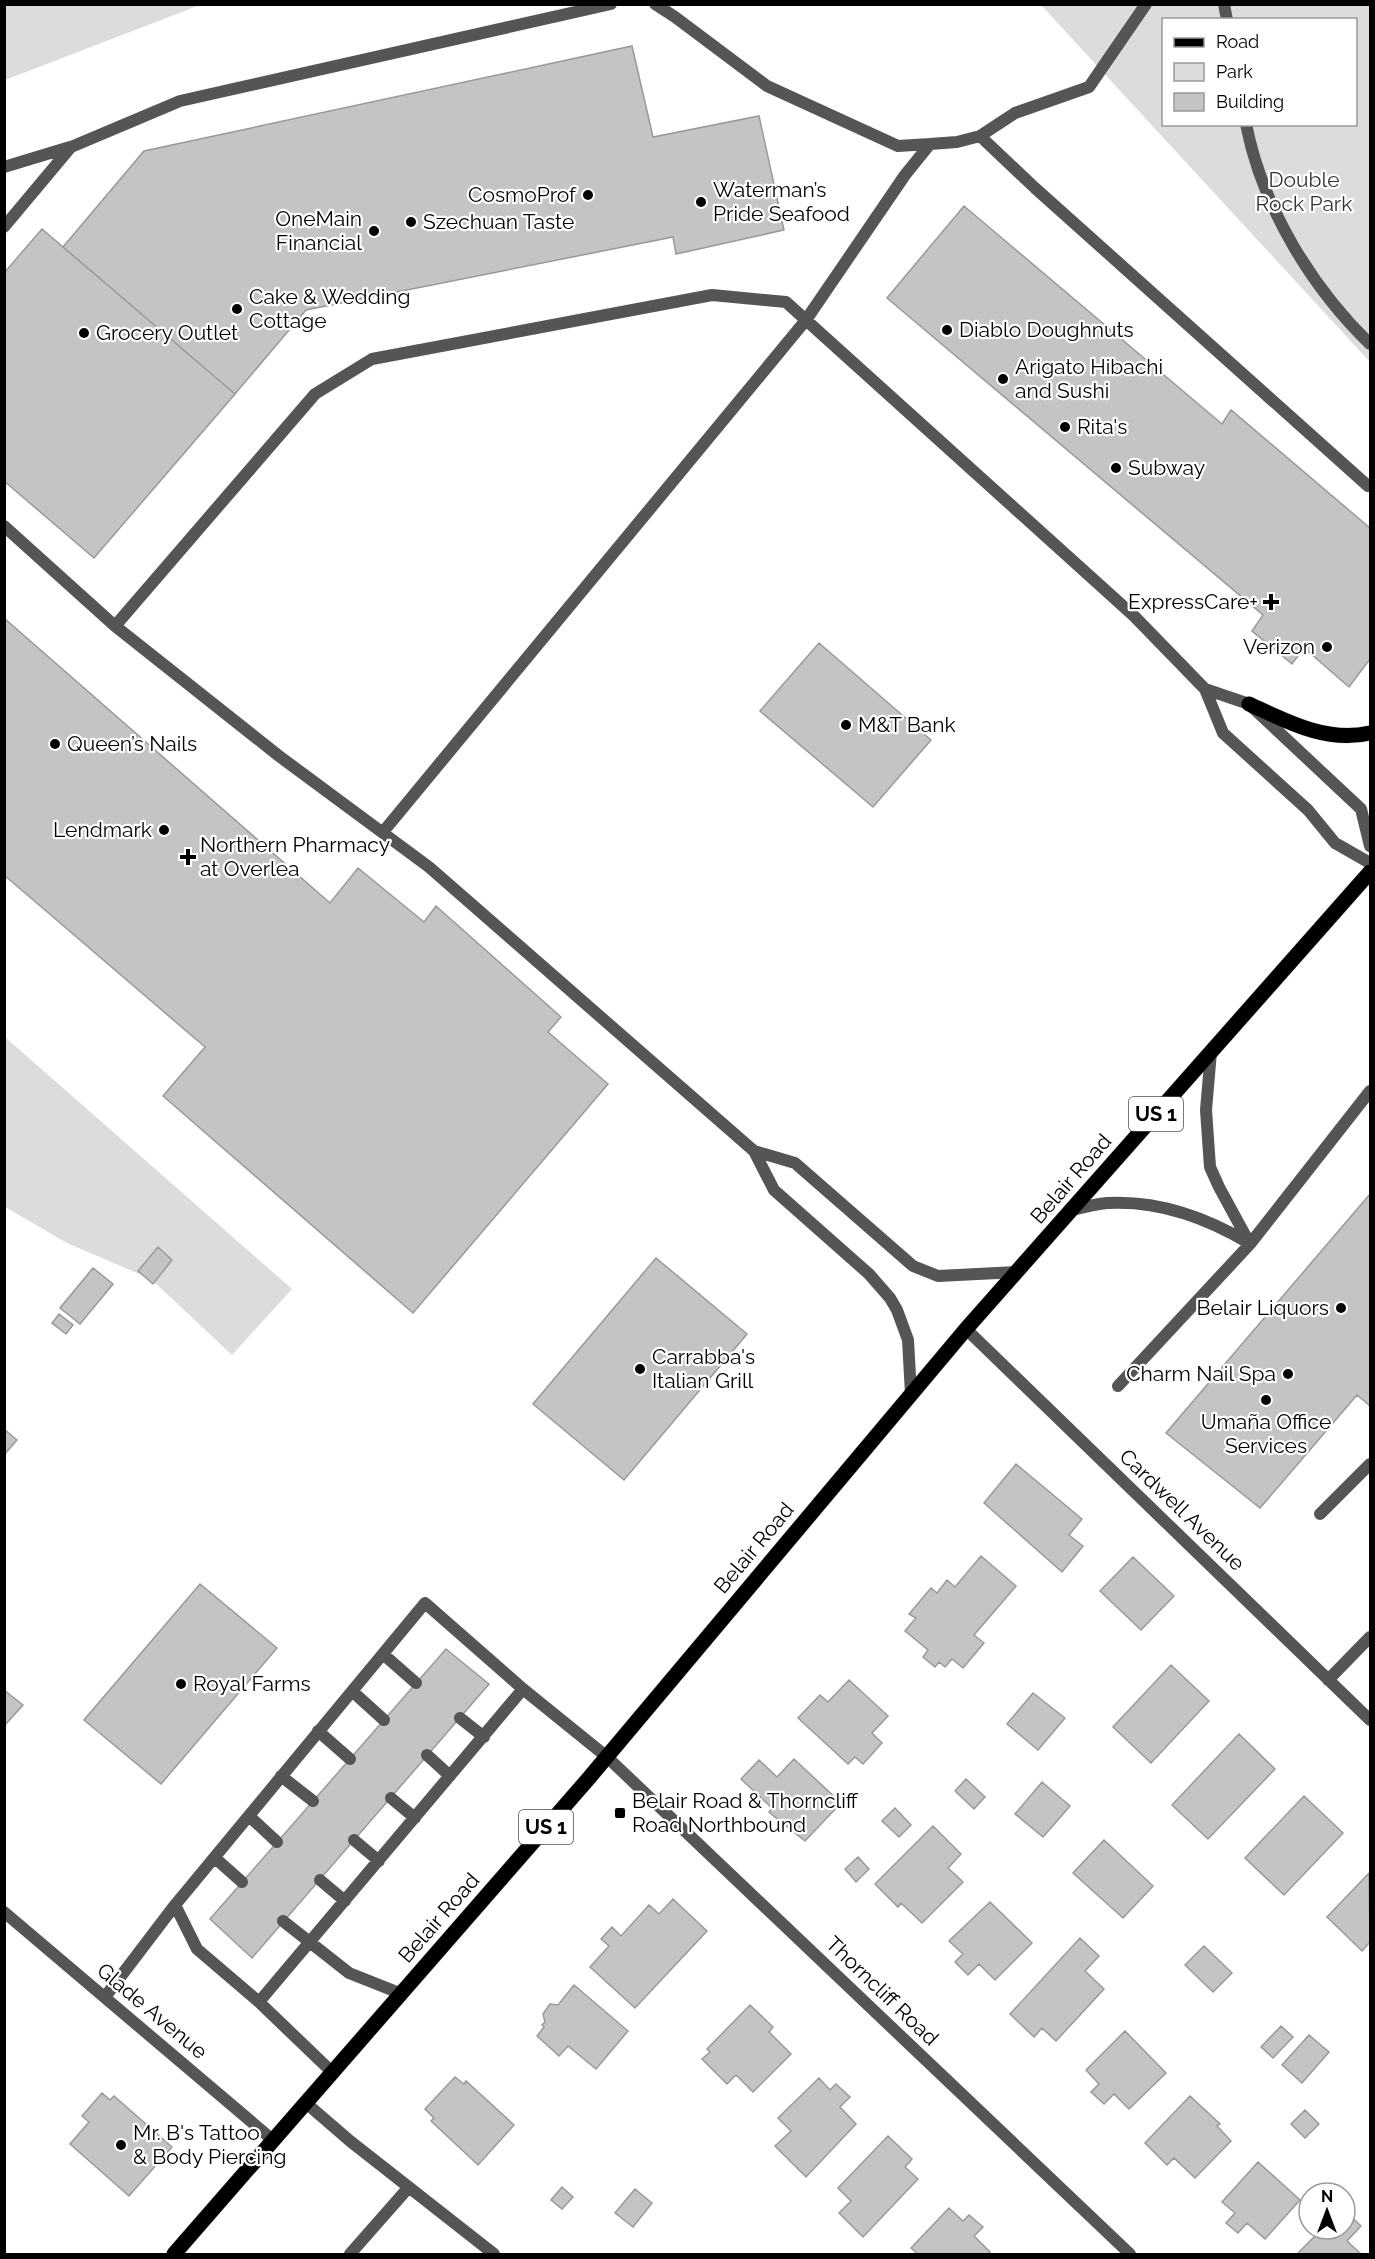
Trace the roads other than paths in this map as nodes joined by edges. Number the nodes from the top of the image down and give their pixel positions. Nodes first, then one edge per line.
1 (611, 4) edge
2 (655, 4) edge
3 (1146, 4) edge
4 (1246, 126) edge
5 (980, 136) junction
6 (930, 144) junction
7 (71, 147) junction
8 (4, 167) edge
9 (4, 227) edge
10 (806, 320) junction
11 (1371, 344) edge
12 (1368, 486) dead end
13 (4, 526) edge
14 (115, 626) junction
15 (1205, 689) junction
16 (1249, 704) junction
17 (1371, 733) edge
18 (382, 832) junction
19 (1371, 846) edge
20 (1371, 863) edge
21 (1371, 873) edge
22 (1211, 1052) junction
23 (1371, 1091) edge
24 (754, 1150) junction
25 (1071, 1210) junction
26 (1250, 1244) junction
27 (1017, 1272) junction
28 (966, 1329) junction
29 (1118, 1386) dead end
30 (911, 1394) junction
31 (1371, 1464) edge
32 (1320, 1514) dead end
33 (1371, 1637) edge
34 (382, 1654) junction
35 (1328, 1680) junction
36 (416, 1683) dead end
37 (524, 1689) junction
38 (352, 1691) junction
39 (460, 1718) dead end
40 (384, 1720) dead end
41 (1371, 1720) edge
42 (318, 1731) junction
43 (484, 1737) junction
44 (427, 1755) dead end
45 (607, 1756) junction
46 (350, 1759) dead end
47 (281, 1776) junction
48 (450, 1776) junction
49 (391, 1798) dead end
50 (313, 1801) dead end
51 (249, 1816) junction
52 (415, 1818) junction
53 (354, 1840) dead end
54 (278, 1842) dead end
55 (215, 1858) junction
56 (379, 1861) junction
57 (320, 1880) dead end
58 (242, 1882) dead end
59 (345, 1901) junction
60 (175, 1905) junction
61 (4, 1912) edge
62 (283, 1921) dead end
63 (310, 1943) junction
64 (402, 1994) junction
65 (105, 1997) junction
66 (259, 2002) junction
67 (333, 2073) junction
68 (306, 2103) junction
69 (274, 2141) junction
70 (409, 2187) junction
71 (174, 2254) edge
72 (350, 2254) edge
73 (494, 2254) edge
74 (1130, 2254) edge

1 - 7 street
2 - 6 street
3 - 5 street
4 - 11 street
5 - 6 street
5 - 12 street
6 - 10 street
7 - 8 street
7 - 9 street
10 - 14 street
10 - 15 street
10 - 18 street
13 - 14 street
14 - 18 street
15 - 16 street
15 - 20 street
16 - 17 main road
16 - 19 street
18 - 24 street
21 - 22 main road, Belair Road / US 1
22 - 25 main road, Belair Road / US 1
22 - 26 street
23 - 26 street
24 - 27 street
24 - 30 street
25 - 26 street
25 - 27 main road, Belair Road / US 1
26 - 29 street
27 - 28 main road, Belair Road / US 1
28 - 30 main road, Belair Road / US 1
28 - 35 street, Cardwell Avenue
30 - 45 main road, Belair Road / US 1
31 - 32 street
33 - 35 street
34 - 36 street
34 - 37 street, Thorncliff Road
34 - 38 street
35 - 41 street, Cardwell Avenue
37 - 43 street
37 - 45 street, Thorncliff Road
38 - 40 street
38 - 42 street
39 - 43 street
42 - 46 street
42 - 47 street
43 - 48 street
44 - 48 street
45 - 64 main road, Belair Road / US 1
45 - 74 street, Thorncliff Road
47 - 50 street
47 - 51 street
48 - 52 street
49 - 52 street
51 - 54 street
51 - 55 street
52 - 56 street
53 - 56 street
55 - 58 street
55 - 60 street
56 - 59 street
57 - 59 street
59 - 63 street
60 - 65 street
60 - 66 street
61 - 65 street, Glade Avenue
62 - 63 street
63 - 64 street
63 - 66 street
64 - 67 main road, Belair Road / US 1
65 - 69 street, Glade Avenue
66 - 67 street
67 - 68 main road, Belair Road / US 1
68 - 69 main road, Belair Road / US 1
68 - 70 street
69 - 71 main road, Belair Road / US 1
70 - 72 street
70 - 73 street

